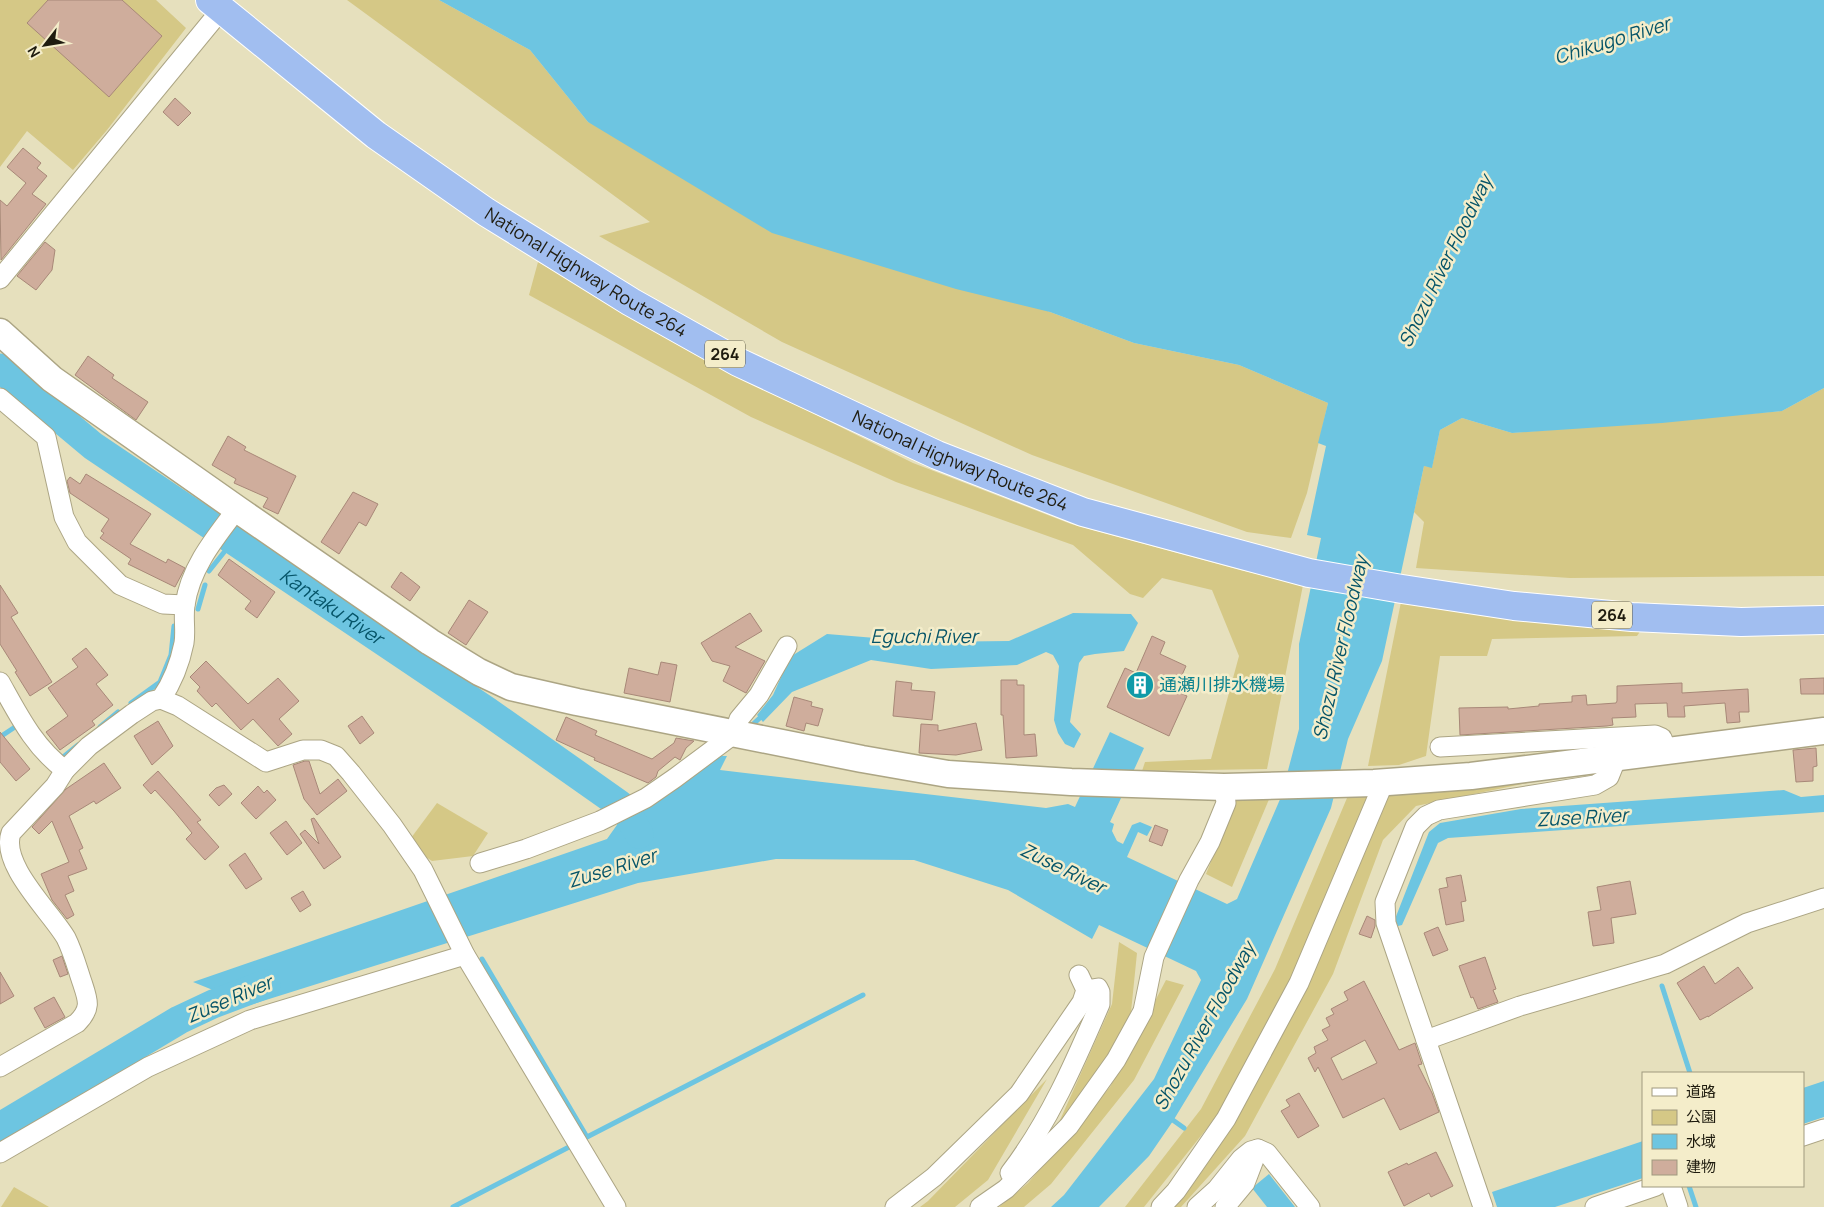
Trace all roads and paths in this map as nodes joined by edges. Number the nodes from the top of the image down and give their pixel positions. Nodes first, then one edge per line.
1 (216, 5) edge
2 (0, 279) edge
3 (0, 332) edge
4 (2, 404) edge
5 (232, 515) junction
6 (185, 605) junction
7 (1824, 620) edge
8 (787, 646) dead end
9 (0, 682) edge
10 (161, 699) junction
11 (1824, 731) edge
12 (742, 735) junction
13 (1440, 747) dead end
14 (1667, 751) junction
15 (1617, 757) junction
16 (65, 770) junction
17 (1379, 782) junction
18 (1231, 787) junction
19 (480, 863) dead end
20 (1824, 898) edge
21 (464, 952) junction
22 (1426, 1040) junction
23 (0, 1067) edge
24 (1824, 1129) edge
25 (1804, 1136) edge
26 (1258, 1149) junction
27 (0, 1154) edge
28 (1653, 1187) edge
29 (1671, 1187) edge
30 (984, 1204) edge
31 (616, 1207) edge
32 (895, 1207) edge
33 (1162, 1207) edge
34 (1197, 1207) edge
35 (1225, 1207) edge
36 (1310, 1207) edge
37 (1483, 1207) edge
38 (1595, 1207) edge
39 (1678, 1207) edge

1 - 2 street
1 - 7 highway, National Highway Route 264 / 264
3 - 5 street
4 - 6 street
5 - 6 street
5 - 12 street
6 - 10 street
8 - 12 street
9 - 16 street
10 - 16 street
10 - 21 street
11 - 14 street
12 - 18 street
12 - 19 street
13 - 14 street
14 - 15 street
15 - 17 street
15 - 22 street
16 - 23 street
17 - 18 street
17 - 33 street
18 - 30 street
20 - 22 street
21 - 27 street
21 - 31 street
22 - 37 street
24 - 25 street
26 - 34 street
26 - 35 street
26 - 36 street
28 - 38 street
29 - 39 street
30 - 32 street

